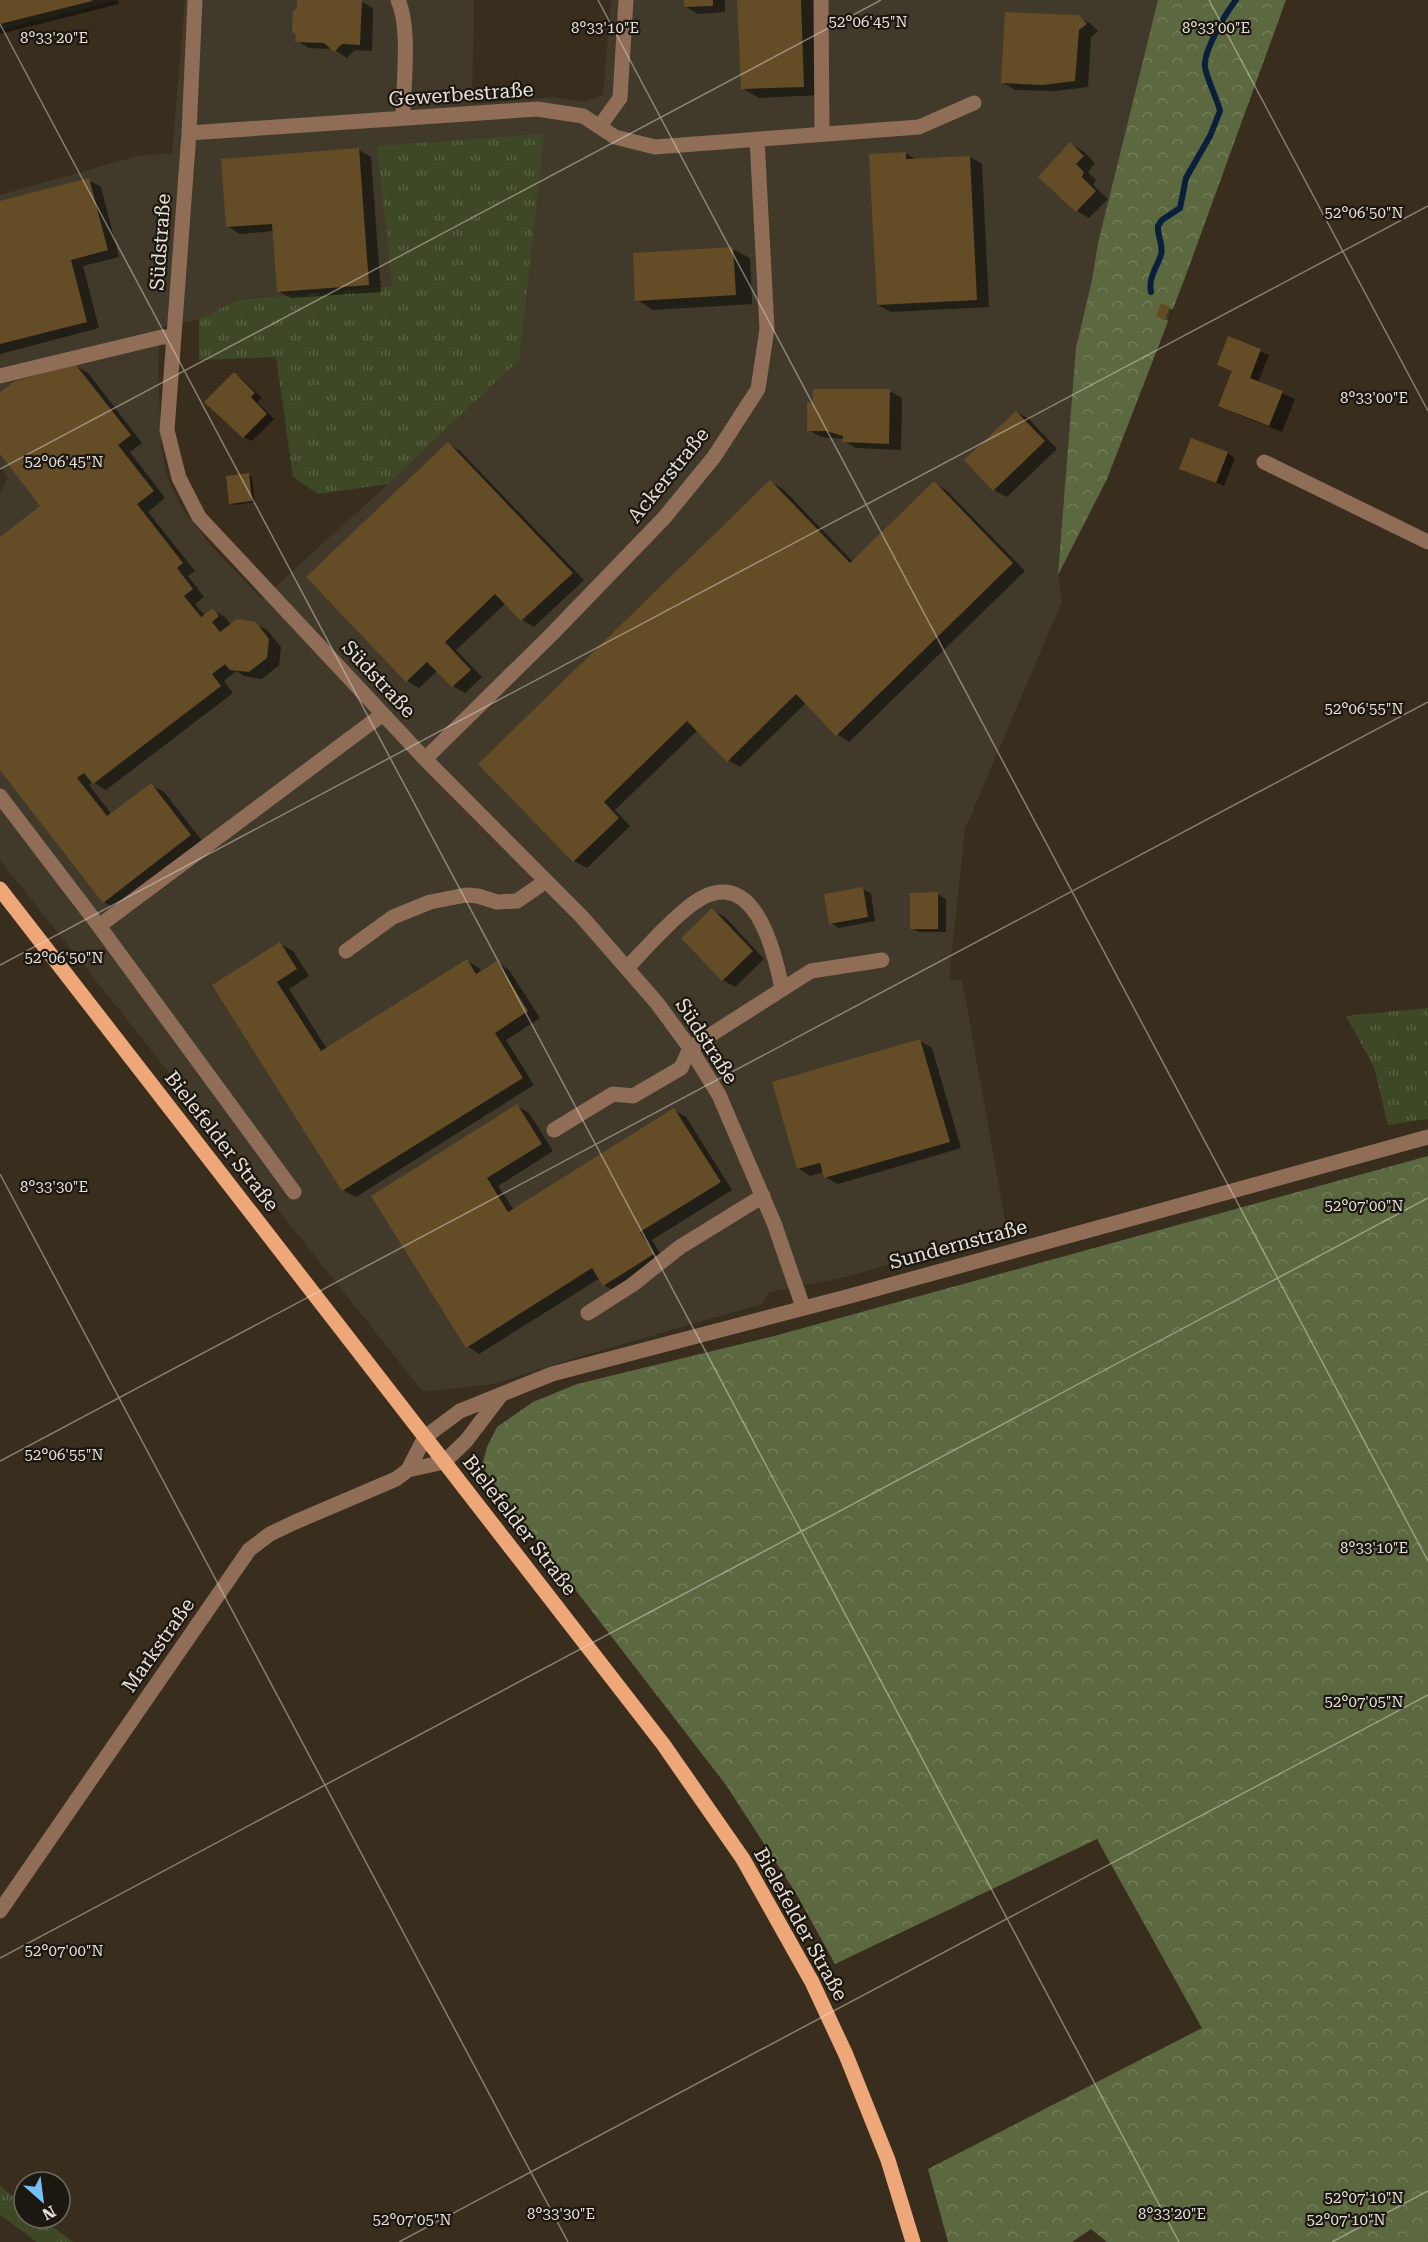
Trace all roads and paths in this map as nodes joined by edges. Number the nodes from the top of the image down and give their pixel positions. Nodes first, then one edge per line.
1 (195, 0) edge
2 (398, 0) edge
3 (627, 0) edge
4 (821, 0) edge
5 (974, 103) dead end
6 (403, 118) junction
7 (600, 126) junction
8 (189, 133) junction
9 (822, 134) junction
10 (757, 139) junction
11 (174, 337) junction
12 (0, 376) edge
13 (1264, 462) dead end
14 (1428, 542) edge
15 (383, 714) junction
16 (425, 759) junction
17 (0, 796) edge
18 (546, 881) junction
19 (0, 890) edge
20 (99, 926) junction
21 (346, 951) dead end
22 (882, 960) dead end
23 (627, 968) junction
24 (782, 989) junction
25 (690, 1048) junction
26 (554, 1130) dead end
27 (1428, 1137) edge
28 (294, 1192) dead end
29 (763, 1196) junction
30 (803, 1307) junction
31 (588, 1313) dead end
32 (501, 1395) junction
33 (425, 1437) junction
34 (444, 1462) junction
35 (408, 1470) junction
36 (0, 1911) edge
37 (913, 2242) edge

1 - 8 street, Südstraße
2 - 6 street
3 - 7 street
4 - 9 street
5 - 9 street, Gewerbestraße
6 - 7 street, Gewerbestraße
6 - 8 street, Gewerbestraße
7 - 10 street, Gewerbestraße
8 - 11 street, Südstraße
9 - 10 street, Gewerbestraße
10 - 16 street, Ackerstraße
11 - 12 street
11 - 15 street, Südstraße
13 - 14 street
15 - 16 street, Südstraße
15 - 20 street
16 - 18 street, Südstraße
17 - 20 street
18 - 21 street
18 - 23 street, Südstraße
19 - 33 main road, Bielefelder Straße
20 - 28 street
22 - 24 street
23 - 24 street
23 - 25 street, Südstraße
24 - 25 street
25 - 26 street
25 - 29 street, Südstraße
27 - 30 street, Sundernstraße
29 - 30 street, Südstraße
29 - 31 street
30 - 32 street, Sundernstraße
32 - 33 street, Sundernstraße
32 - 34 street
33 - 34 main road, Bielefelder Straße
33 - 35 street
34 - 35 street, Markstraße
34 - 37 main road, Bielefelder Straße
35 - 36 street, Markstraße

